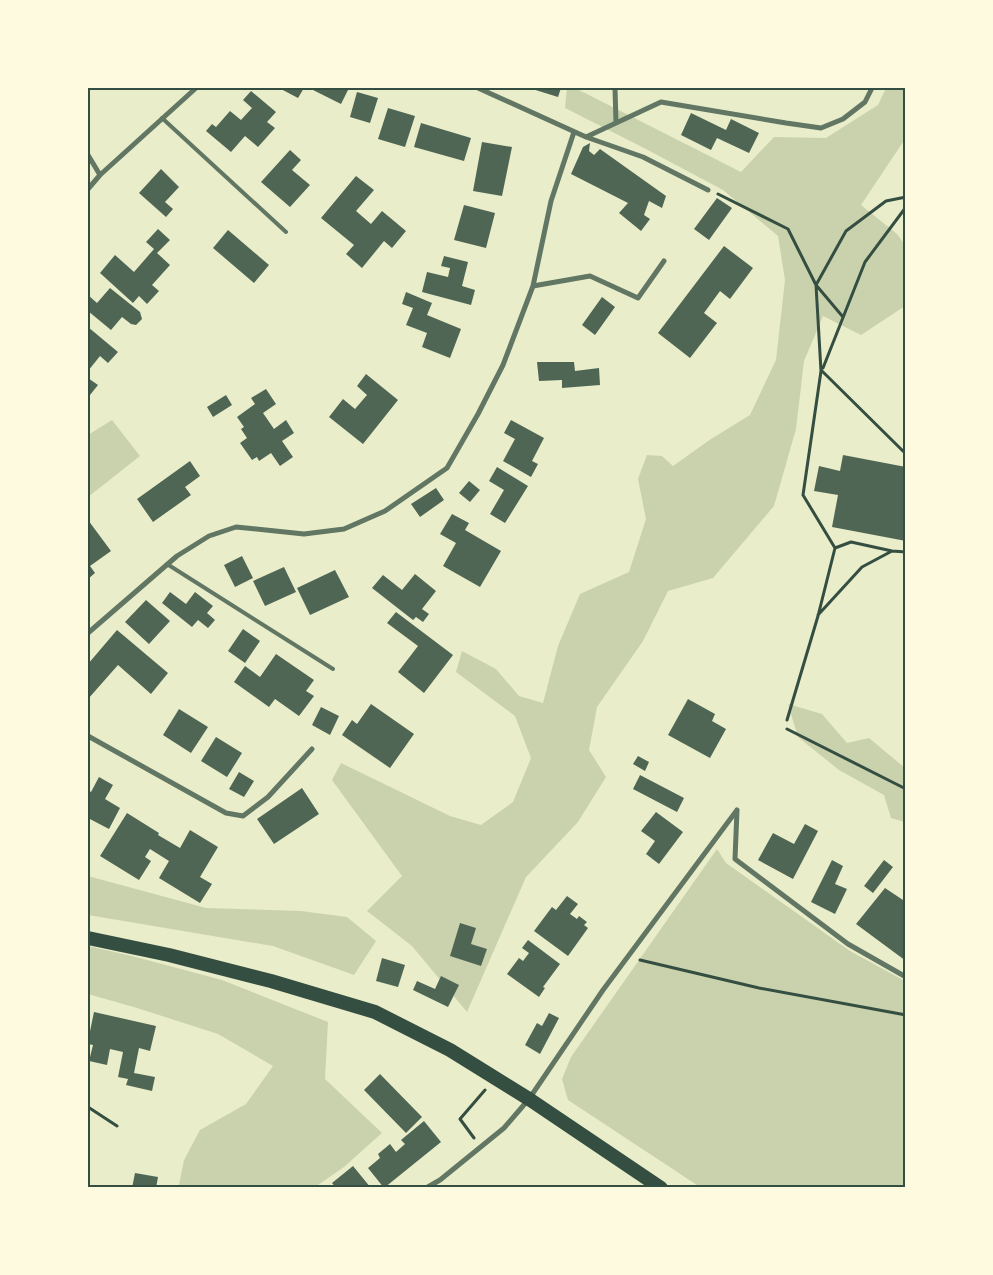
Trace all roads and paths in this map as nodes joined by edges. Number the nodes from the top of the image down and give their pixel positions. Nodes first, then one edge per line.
1 (196, 88) edge
2 (478, 88) edge
3 (615, 88) edge
4 (872, 88) edge
5 (162, 118) junction
6 (616, 123) junction
7 (574, 132) junction
8 (586, 137) junction
9 (88, 155) edge
10 (100, 175) junction
11 (88, 189) edge
12 (708, 190) joint
13 (906, 197) edge
14 (906, 207) edge
15 (286, 232) dead end
16 (664, 260) dead end
17 (816, 285) junction
18 (533, 286) junction
19 (843, 317) junction
20 (822, 371) junction
21 (906, 454) edge
22 (835, 548) junction
23 (892, 551) junction
24 (906, 552) edge
25 (167, 564) junction
26 (818, 616) junction
27 (88, 633) edge
28 (333, 669) dead end
29 (787, 720) dead end
30 (788, 729) dead end
31 (88, 736) edge
32 (312, 749) dead end
33 (906, 789) edge
34 (88, 938) edge
35 (636, 959) dead end
36 (906, 977) edge
37 (906, 1014) edge
38 (485, 1090) dead end
39 (529, 1099) junction
40 (88, 1107) edge
41 (117, 1126) dead end
42 (475, 1138) dead end
43 (426, 1188) edge
44 (661, 1188) edge

1 - 5 street
2 - 7 street
3 - 6 street
4 - 6 street
5 - 10 street
5 - 15 lane
6 - 8 street
7 - 8 street
7 - 18 street
8 - 12 street
9 - 10 street
10 - 11 street
12 - 17 path
13 - 17 path
14 - 19 path
16 - 18 street
17 - 19 path
17 - 20 path
18 - 25 street
19 - 20 path
20 - 21 path
20 - 22 path
22 - 23 path
22 - 26 path
23 - 24 path
23 - 26 path
25 - 27 street
25 - 28 lane
26 - 29 path
30 - 33 path
31 - 32 street
34 - 39 highway
35 - 37 path
36 - 39 street
38 - 42 path
39 - 43 street
39 - 44 highway
40 - 41 path

